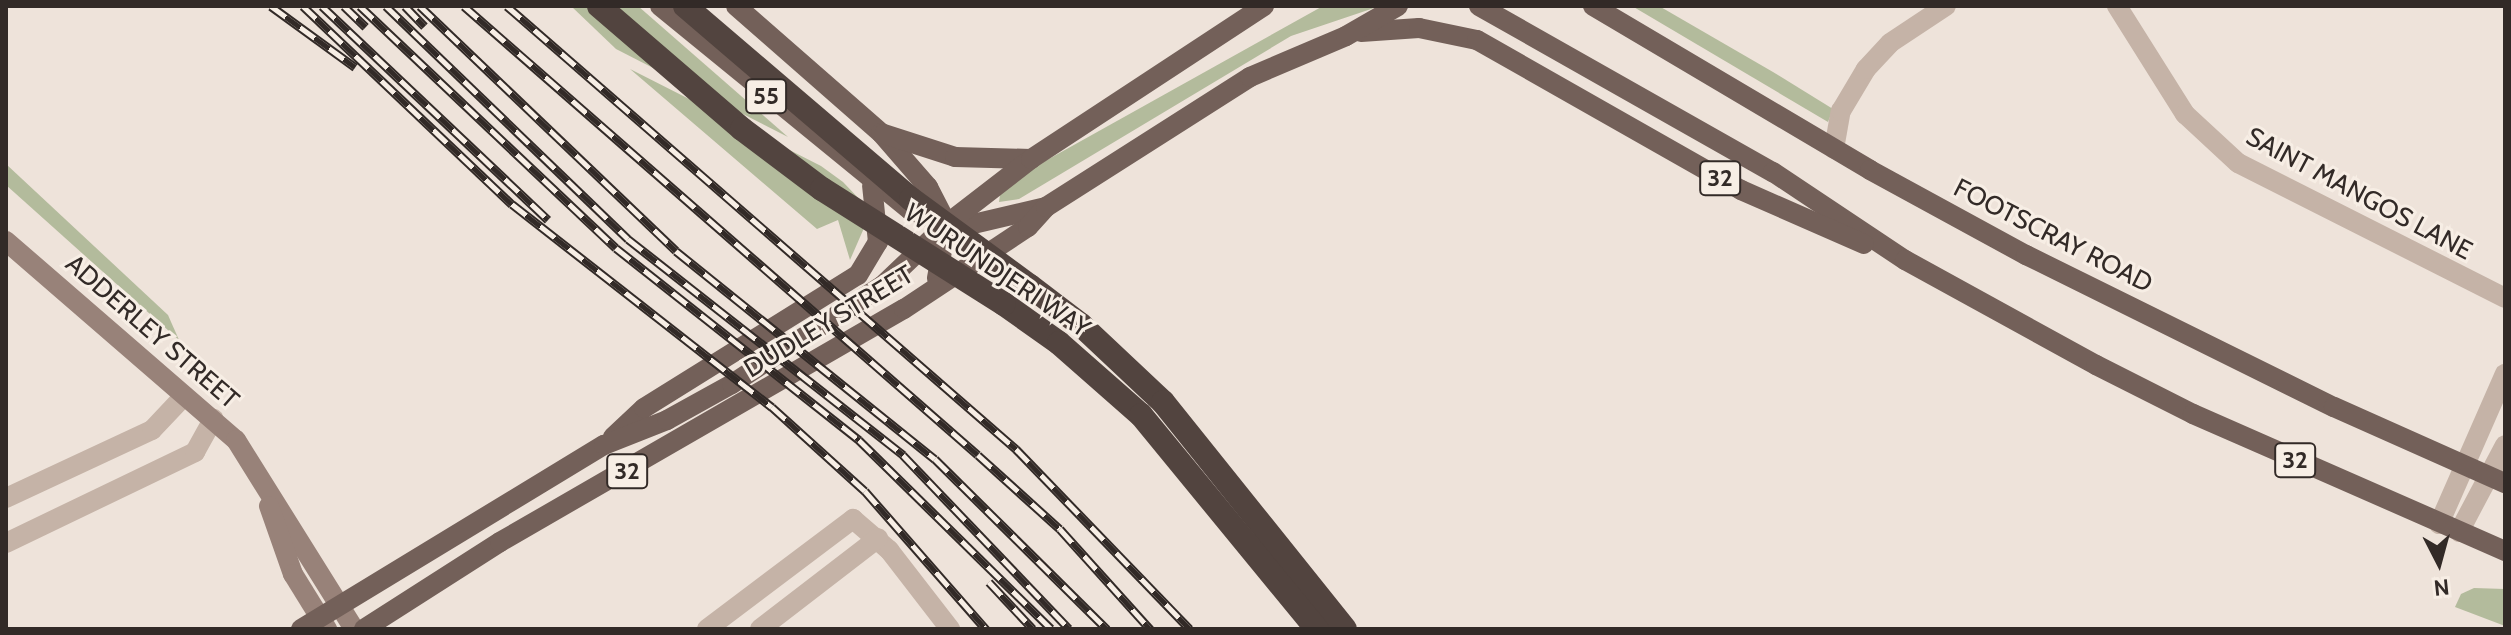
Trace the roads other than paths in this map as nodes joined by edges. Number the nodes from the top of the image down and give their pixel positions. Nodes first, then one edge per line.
1 (599, 6) edge
2 (660, 6) edge
3 (685, 6) edge
4 (736, 6) edge
5 (1264, 6) edge
6 (1398, 6) edge
7 (1479, 6) edge
8 (1593, 6) edge
9 (1946, 6) edge
10 (2117, 6) edge
11 (1346, 36) junction
12 (881, 133) junction
13 (1834, 149) junction
14 (1031, 159) junction
15 (872, 185) junction
16 (1046, 207) junction
17 (947, 224) junction
18 (6, 241) edge
19 (1905, 260) junction
20 (933, 290) junction
21 (2505, 298) edge
22 (2505, 374) edge
23 (184, 396) junction
24 (213, 419) junction
25 (604, 445) junction
26 (2505, 445) edge
27 (2461, 465) junction
28 (256, 470) junction
29 (2497, 480) edge
30 (6, 498) edge
31 (2439, 524) junction
32 (2459, 532) junction
33 (878, 538) junction
34 (6, 543) edge
35 (2505, 551) edge
36 (339, 605) junction
37 (323, 623) edge
38 (301, 629) edge
39 (354, 629) edge
40 (364, 629) edge
41 (707, 629) edge
42 (760, 629) edge
43 (950, 629) edge
44 (1317, 629) edge
45 (1345, 629) edge

1 - 44 highway, WURUNDJERI WAY, bridge
2 - 15 main road, WURUNDJERI WAY / 55
3 - 45 highway, WURUNDJERI WAY, bridge
4 - 12 main road, 55
5 - 14 main road, DUDLEY STREET / 32
6 - 11 main road, DUDLEY STREET
7 - 19 main road
8 - 13 main road, FOOTSCRAY ROAD / 32
9 - 13 street
10 - 21 street, SAINT MANGOS LANE
11 - 16 main road, DUDLEY STREET / 32
11 - 19 main road, 32
12 - 14 main road
12 - 17 main road, 55
13 - 27 main road, FOOTSCRAY ROAD / 32
14 - 17 main road, DUDLEY STREET / 32
15 - 17 main road, WURUNDJERI WAY
15 - 25 main road
16 - 17 main road
16 - 20 main road, DUDLEY STREET / 32
17 - 20 main road
17 - 25 main road, DUDLEY STREET / 32
18 - 23 street, ADDERLEY STREET
19 - 31 main road, 32
20 - 40 main road, DUDLEY STREET / 32
22 - 27 street
23 - 24 street, ADDERLEY STREET
23 - 30 street
24 - 28 street, ADDERLEY STREET
24 - 34 street
25 - 36 main road, DUDLEY STREET / 32
26 - 29 street
27 - 29 main road, FOOTSCRAY ROAD / 32
27 - 31 street
28 - 36 street, ADDERLEY STREET
28 - 37 street, ADDERLEY STREET
29 - 32 street
31 - 32 main road, 32
32 - 35 main road, 32
33 - 41 street
33 - 42 street
33 - 43 street
36 - 37 main road, DUDLEY STREET / 32
36 - 39 street, ADDERLEY STREET
37 - 38 main road, DUDLEY STREET / 32

